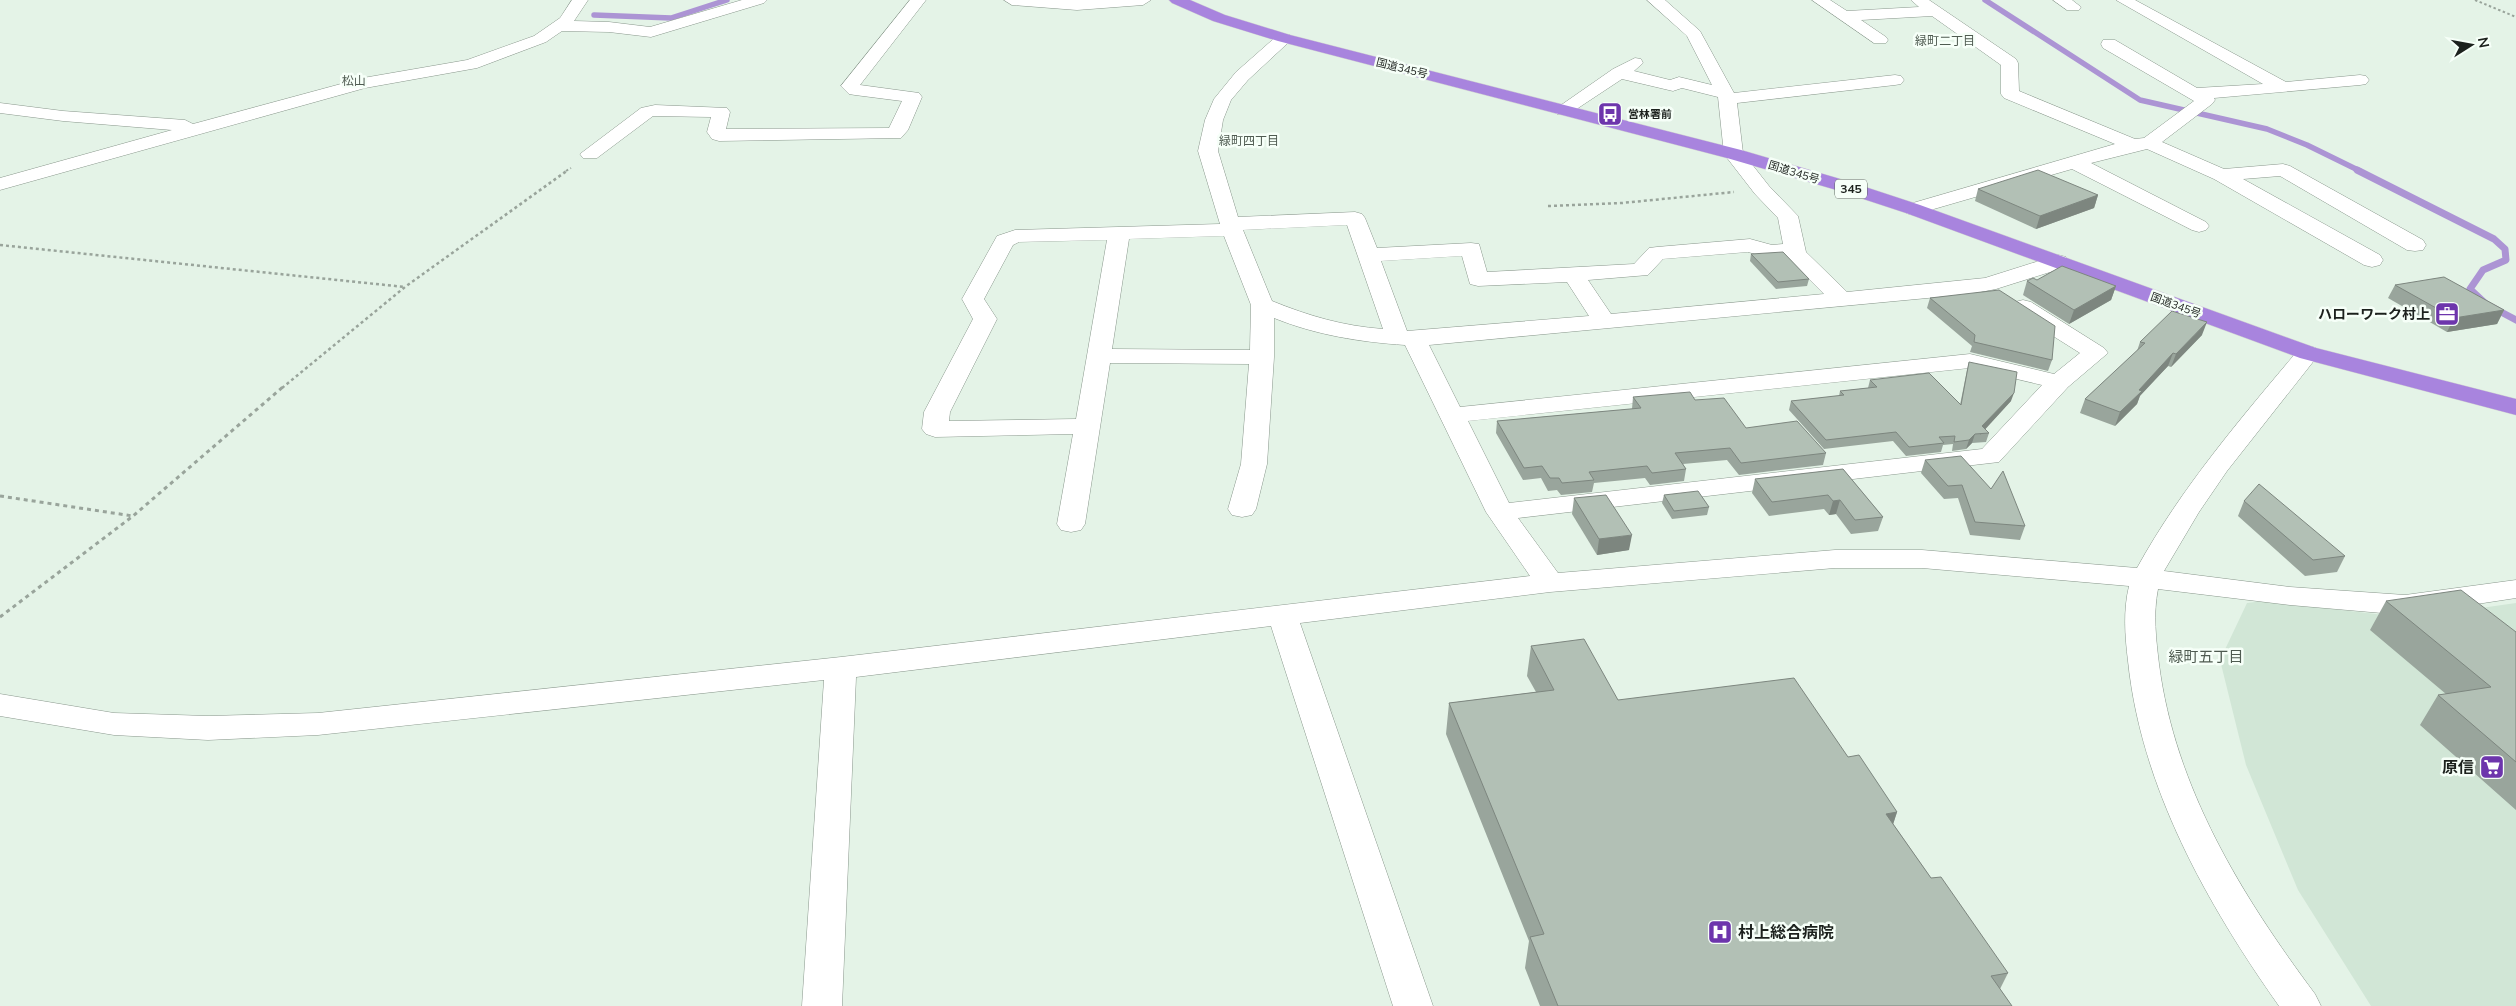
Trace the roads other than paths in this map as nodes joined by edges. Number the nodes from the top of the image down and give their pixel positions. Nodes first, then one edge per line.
1 (580, 0) edge
2 (759, 0) edge
3 (918, 0) edge
4 (1012, 0) edge
5 (1143, 0) edge
6 (1178, 0) edge
7 (1655, 0) edge
8 (1820, 0) edge
9 (2124, 0) edge
10 (1926, 5) edge
11 (1845, 16) junction
12 (558, 26) junction
13 (1284, 38) junction
14 (1880, 40) dead end
15 (2109, 44) dead end
16 (1639, 60) dead end
17 (1619, 73) junction
18 (1895, 80) dead end
19 (2360, 80) dead end
20 (2283, 88) junction
21 (2194, 94) junction
22 (1727, 96) junction
23 (0, 108) edge
24 (1563, 110) junction
25 (204, 127) junction
26 (2141, 144) junction
27 (590, 154) road end
28 (1734, 154) junction
29 (2074, 162) junction
30 (2221, 175) junction
31 (0, 184) edge
32 (1913, 209) junction
33 (2199, 226) dead end
34 (1231, 227) junction
35 (1119, 233) junction
36 (2415, 245) dead end
37 (1795, 250) junction
38 (1370, 256) junction
39 (2372, 260) dead end
40 (2058, 262) junction
41 (1574, 276) junction
42 (1988, 284) junction
43 (1843, 300) junction
44 (1262, 305) junction
45 (1605, 322) junction
46 (1406, 339) junction
47 (2308, 353) junction
48 (1099, 356) junction
49 (1262, 357) junction
50 (2060, 382) junction
51 (2516, 407) edge
52 (1452, 415) junction
53 (1087, 426) junction
54 (1242, 509) dead end
55 (1500, 512) junction
56 (1070, 524) dead end
57 (2146, 578) junction
58 (1550, 583) junction
59 (2516, 589) edge
60 (1283, 616) junction
61 (841, 668) junction
62 (0, 705) edge
63 (822, 1006) edge
64 (1413, 1006) edge
65 (2301, 1006) edge

1 - 12 street
2 - 12 street
3 - 27 street
4 - 5 street
6 - 13 highway, 国道345号 / 345
7 - 22 street
8 - 11 street
9 - 20 street
10 - 11 street
10 - 26 street
11 - 14 street
12 - 25 street
13 - 24 highway, 国道345号 / 345
13 - 34 street
15 - 21 street
16 - 17 street
17 - 22 street
17 - 24 street
18 - 22 street
19 - 20 street
20 - 21 street
21 - 26 street
22 - 28 street
23 - 25 street
24 - 28 highway, 国道345号 / 345
25 - 31 street
26 - 29 street
26 - 30 street
28 - 32 highway, 国道345号 / 345
28 - 37 street
29 - 32 street
29 - 33 street
30 - 36 street
30 - 39 street
32 - 40 highway, 国道345号 / 345
34 - 35 street
34 - 38 street
34 - 44 street
35 - 48 street
35 - 53 street
37 - 41 street
37 - 43 street
38 - 41 street
38 - 46 street
40 - 42 street
40 - 47 highway, 国道345号 / 345
41 - 45 street
42 - 43 street
42 - 50 street
43 - 45 street
44 - 46 street
44 - 49 street
45 - 46 street
46 - 52 street
47 - 51 highway, 国道345号 / 345
47 - 57 street
48 - 49 street
48 - 53 street
49 - 54 street
50 - 52 street
50 - 55 street
52 - 55 street
53 - 56 street
55 - 58 street
57 - 58 street
57 - 59 street
57 - 65 street
58 - 60 street
60 - 61 street
60 - 64 street
61 - 62 street
61 - 63 street

